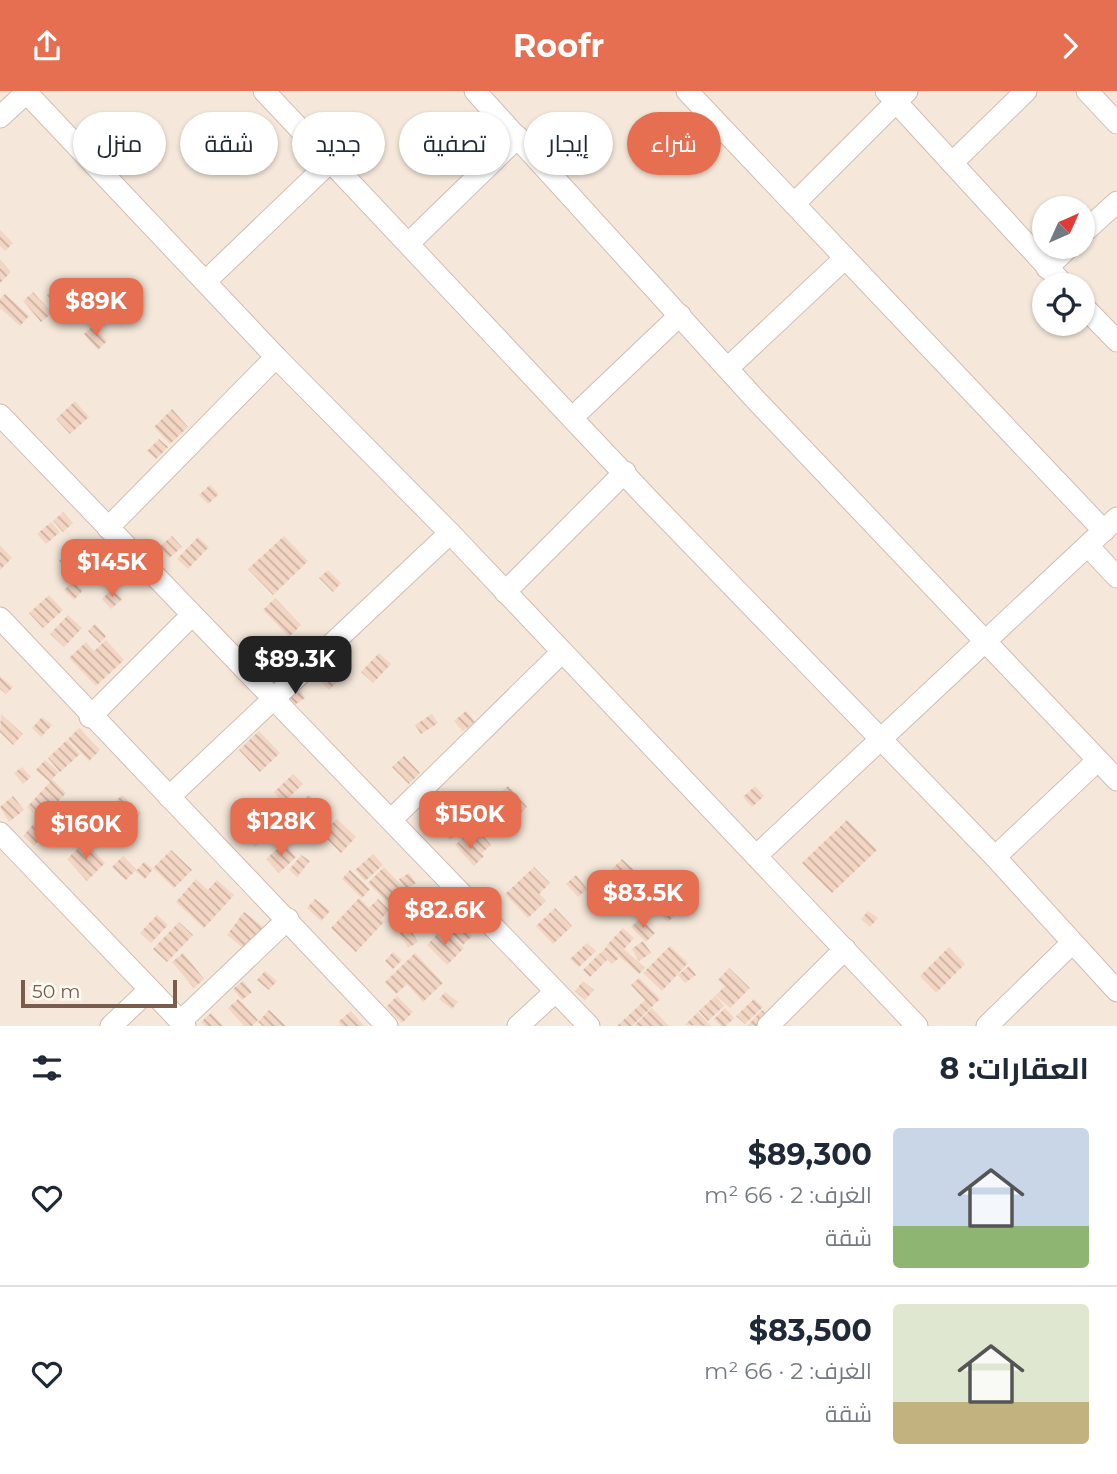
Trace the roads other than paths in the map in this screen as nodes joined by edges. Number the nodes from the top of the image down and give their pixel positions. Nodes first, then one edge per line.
1 (264, 91) edge
2 (475, 91) edge
3 (687, 91) edge
4 (1026, 91) edge
5 (1087, 91) edge
6 (25, 92) edge
7 (896, 95) edge
8 (0, 117) edge
9 (292, 120) edge
10 (1117, 123) edge
11 (518, 137) junction
12 (952, 163) junction
13 (316, 175) edge
14 (345, 175) edge
15 (1117, 202) edge
16 (794, 204) junction
17 (1096, 221) edge
18 (410, 242) junction
19 (845, 258) junction
20 (1056, 259) edge
21 (1047, 268) junction
22 (1052, 273) edge
23 (206, 281) junction
24 (680, 315) junction
25 (1095, 318) edge
26 (1117, 341) edge
27 (276, 357) junction
28 (729, 367) junction
29 (573, 417) junction
30 (3, 425) edge
31 (625, 471) junction
32 (1110, 524) edge
33 (108, 528) junction
34 (450, 533) junction
35 (1088, 546) junction
36 (1117, 577) edge
37 (505, 592) junction
38 (192, 615) junction
39 (1, 620) edge
40 (985, 643) junction
41 (561, 653) junction
42 (273, 697) junction
43 (90, 717) junction
44 (881, 741) junction
45 (1098, 760) junction
46 (1117, 780) edge
47 (169, 797) junction
48 (391, 820) junction
49 (0, 833) edge
50 (756, 856) junction
51 (995, 857) junction
52 (288, 919) junction
53 (1072, 943) junction
54 (845, 949) junction
55 (149, 990) junction
56 (1117, 991) edge
57 (555, 992) junction
58 (183, 1024) edge
59 (111, 1026) edge
60 (387, 1026) edge
61 (519, 1026) edge
62 (589, 1026) edge
63 (768, 1026) edge
64 (917, 1026) edge
65 (987, 1026) edge

1 - 9 street
2 - 11 street
3 - 16 street
4 - 12 street
5 - 10 street
6 - 8 street
6 - 23 street
7 - 12 street
7 - 16 street
11 - 18 street
11 - 24 street
12 - 21 street
13 - 23 street
14 - 18 street
15 - 17 street
16 - 19 street
18 - 29 street
19 - 28 street
19 - 32 street
20 - 21 street
21 - 22 street
23 - 27 street
24 - 28 street
24 - 29 street
25 - 26 street
27 - 33 street
27 - 34 street
28 - 40 street
29 - 31 street
30 - 33 street
31 - 37 street
31 - 44 street
32 - 35 street
33 - 38 street
34 - 37 street
34 - 42 street
35 - 36 street
35 - 40 street
37 - 41 street
38 - 42 street
38 - 43 street
39 - 43 street
40 - 44 street
40 - 45 street
41 - 48 street
41 - 50 street
42 - 47 street
42 - 48 street
43 - 47 street
44 - 50 street
44 - 51 street
45 - 46 street
45 - 51 street
47 - 52 street
48 - 57 street
49 - 55 street
50 - 54 street
51 - 53 street
52 - 58 street
52 - 60 street
53 - 56 street
53 - 65 street
54 - 63 street
54 - 64 street
55 - 58 street
55 - 59 street
57 - 61 street
57 - 62 street

